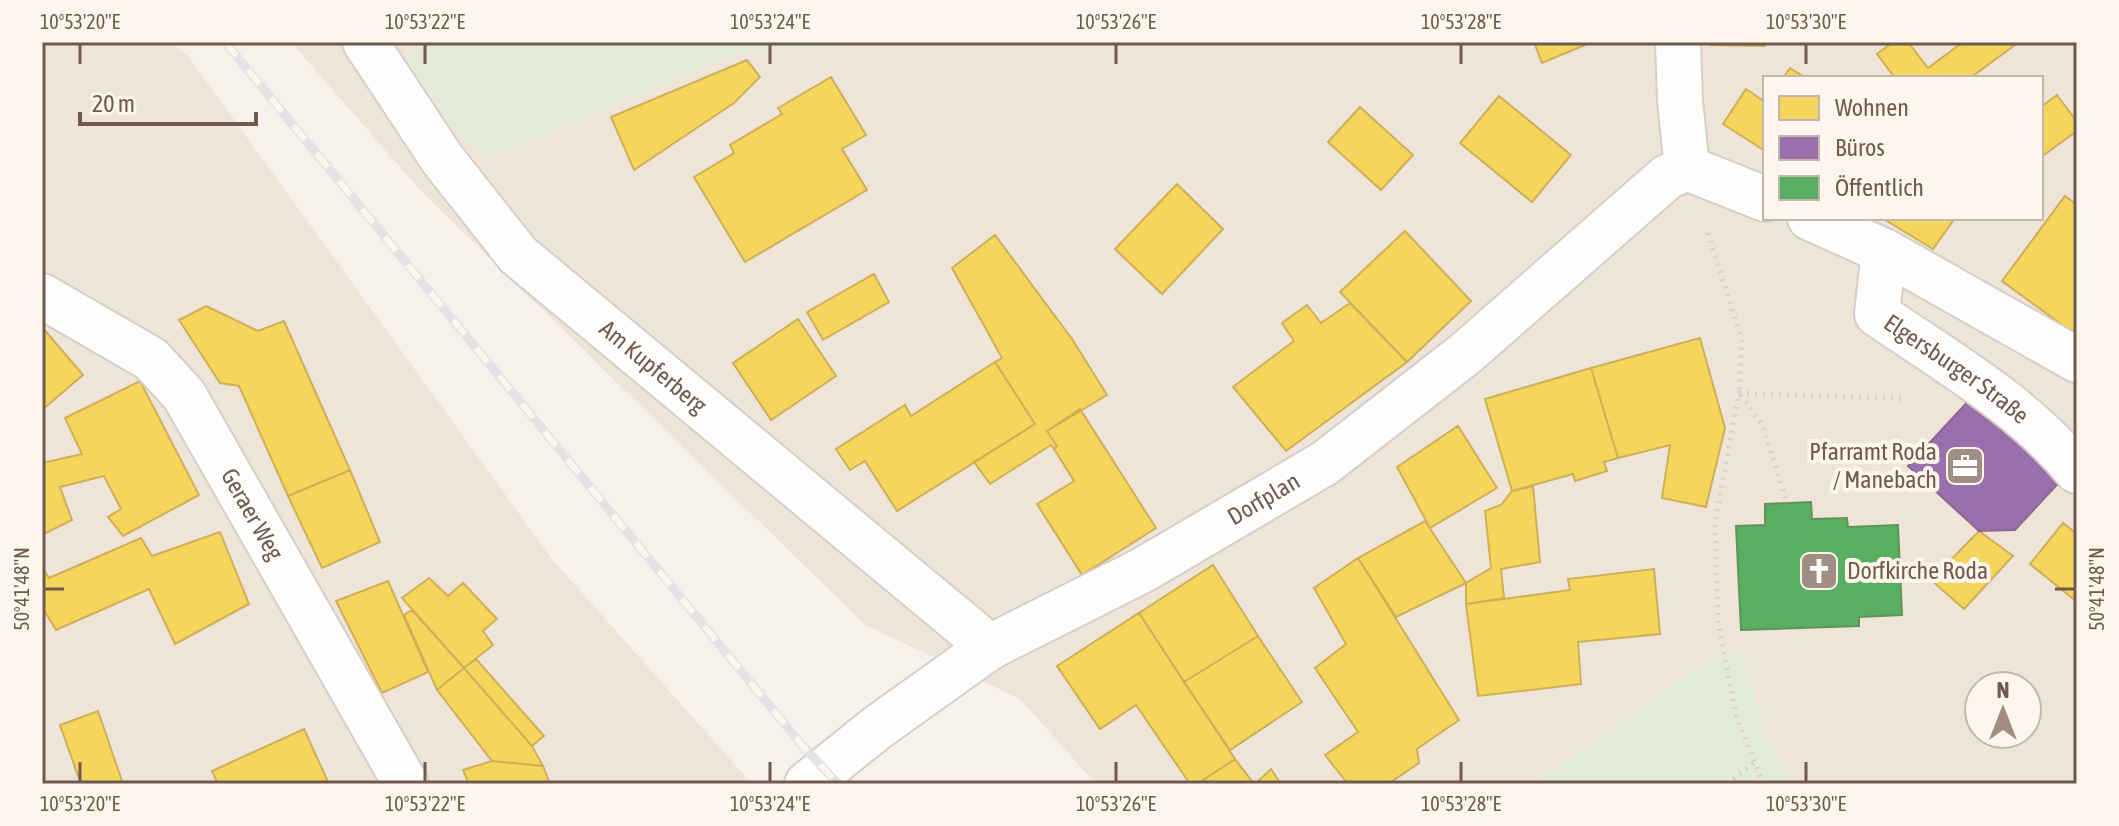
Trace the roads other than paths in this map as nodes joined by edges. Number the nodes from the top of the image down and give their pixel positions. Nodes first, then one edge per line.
1 (365, 42) edge
2 (1678, 42) edge
3 (1687, 168) junction
4 (1763, 198) edge
5 (1814, 220) edge
6 (1884, 251) junction
7 (42, 296) edge
8 (2077, 360) edge
9 (2077, 471) edge
10 (990, 647) junction
11 (406, 784) edge
12 (807, 784) edge

1 - 10 street, Am Kupferberg
2 - 3 street
3 - 4 street
3 - 10 street, Dorfplan
5 - 6 street
6 - 8 street
6 - 9 street, Elgersburger Straße
7 - 11 street, Geraer Weg
10 - 12 street, Dorfplan

